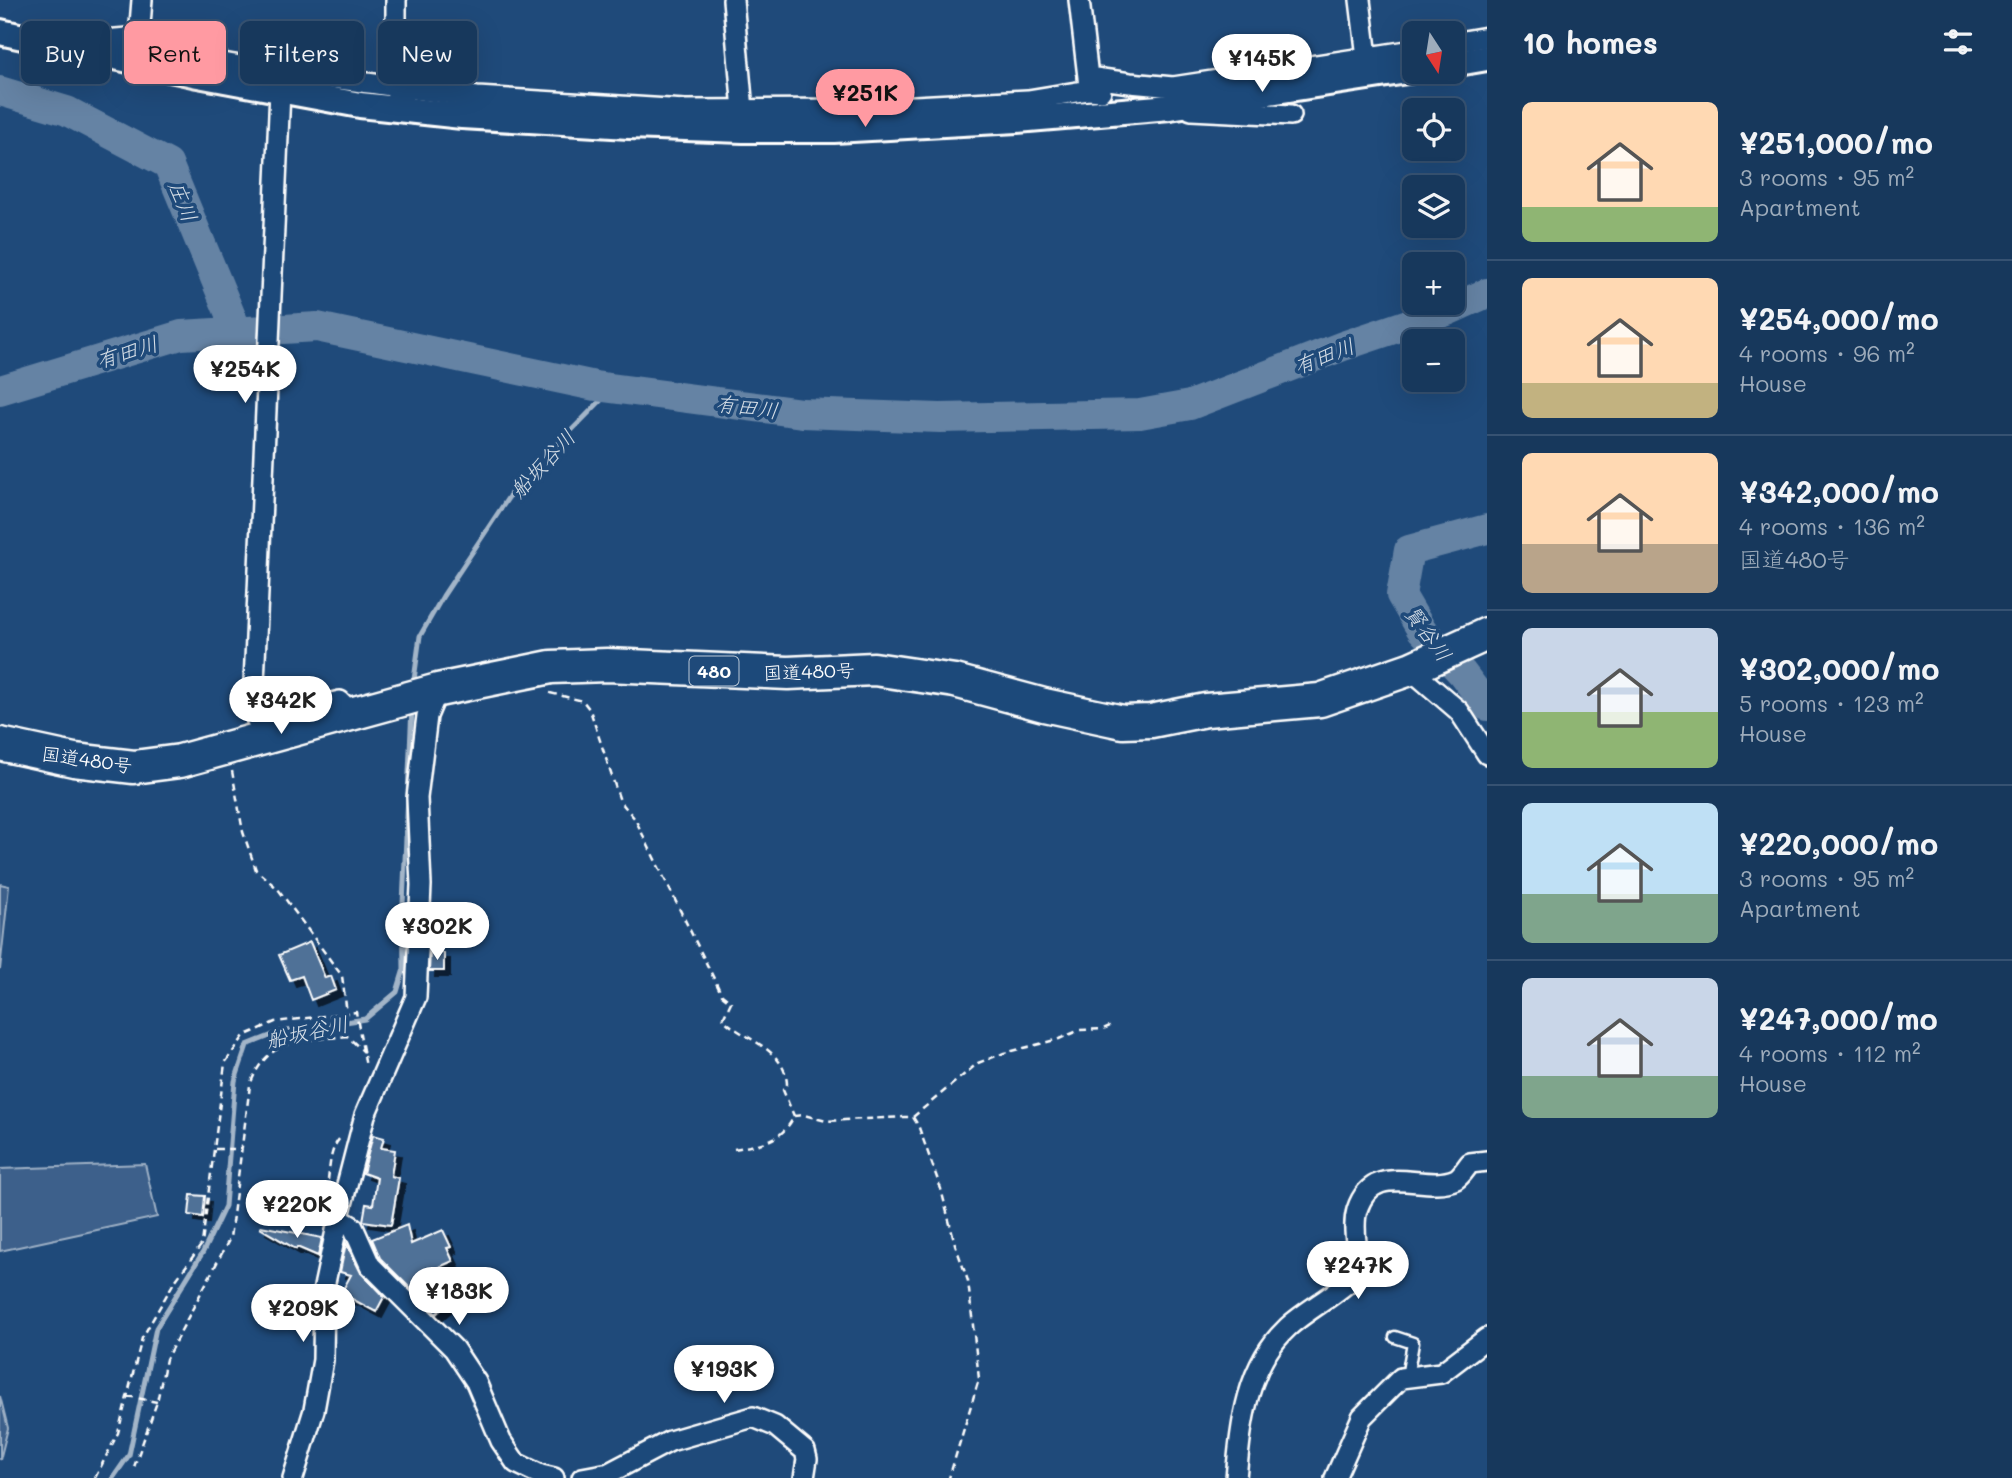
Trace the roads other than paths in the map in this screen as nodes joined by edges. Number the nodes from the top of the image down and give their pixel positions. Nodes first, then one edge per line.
1 (142, 0) edge
2 (396, 0) edge
3 (733, 0) edge
4 (1079, 0) edge
5 (1360, 0) edge
6 (140, 21) edge
7 (0, 32) edge
8 (21, 36) edge
9 (1487, 37) edge
10 (1465, 41) edge
11 (1402, 52) edge
12 (110, 56) edge
13 (1367, 57) junction
14 (1487, 58) edge
15 (1465, 62) edge
16 (226, 64) edge
17 (1402, 72) edge
18 (1088, 83) junction
19 (396, 87) junction
20 (279, 98) junction
21 (1170, 107) junction
22 (743, 110) junction
23 (1023, 110) junction
24 (1291, 115) dead end
25 (462, 116) junction
26 (684, 119) junction
27 (1487, 634) edge
28 (1430, 660) junction
29 (438, 690) junction
30 (355, 713) junction
31 (0, 744) edge
32 (1487, 754) edge
33 (1487, 1161) edge
34 (327, 1193) dead end
35 (339, 1215) junction
36 (1395, 1337) dead end
37 (1487, 1338) edge
38 (1407, 1377) junction
39 (293, 1478) edge
40 (554, 1478) edge
41 (582, 1478) edge
42 (804, 1478) edge
43 (1236, 1478) edge
44 (1335, 1478) edge

1 - 6 street
2 - 19 street
3 - 22 street
4 - 18 street
5 - 13 street
7 - 8 street
9 - 10 street
11 - 13 street
12 - 20 street
13 - 18 street
14 - 15 street
16 - 19 street
17 - 21 street
18 - 21 street
18 - 23 street
19 - 25 street
19 - 26 street
20 - 25 street
20 - 30 street
21 - 23 street
21 - 24 street
22 - 23 street
22 - 26 street
23 - 26 street
25 - 26 street
27 - 28 highway, 国道480号 / 480
28 - 29 highway, 国道480号 / 480
28 - 32 street
29 - 30 highway, 国道480号 / 480
29 - 35 street
30 - 31 highway, 国道480号 / 480
33 - 43 street
34 - 35 lane
35 - 39 street
35 - 40 street
36 - 38 lane
37 - 38 street
38 - 44 street
41 - 42 street

